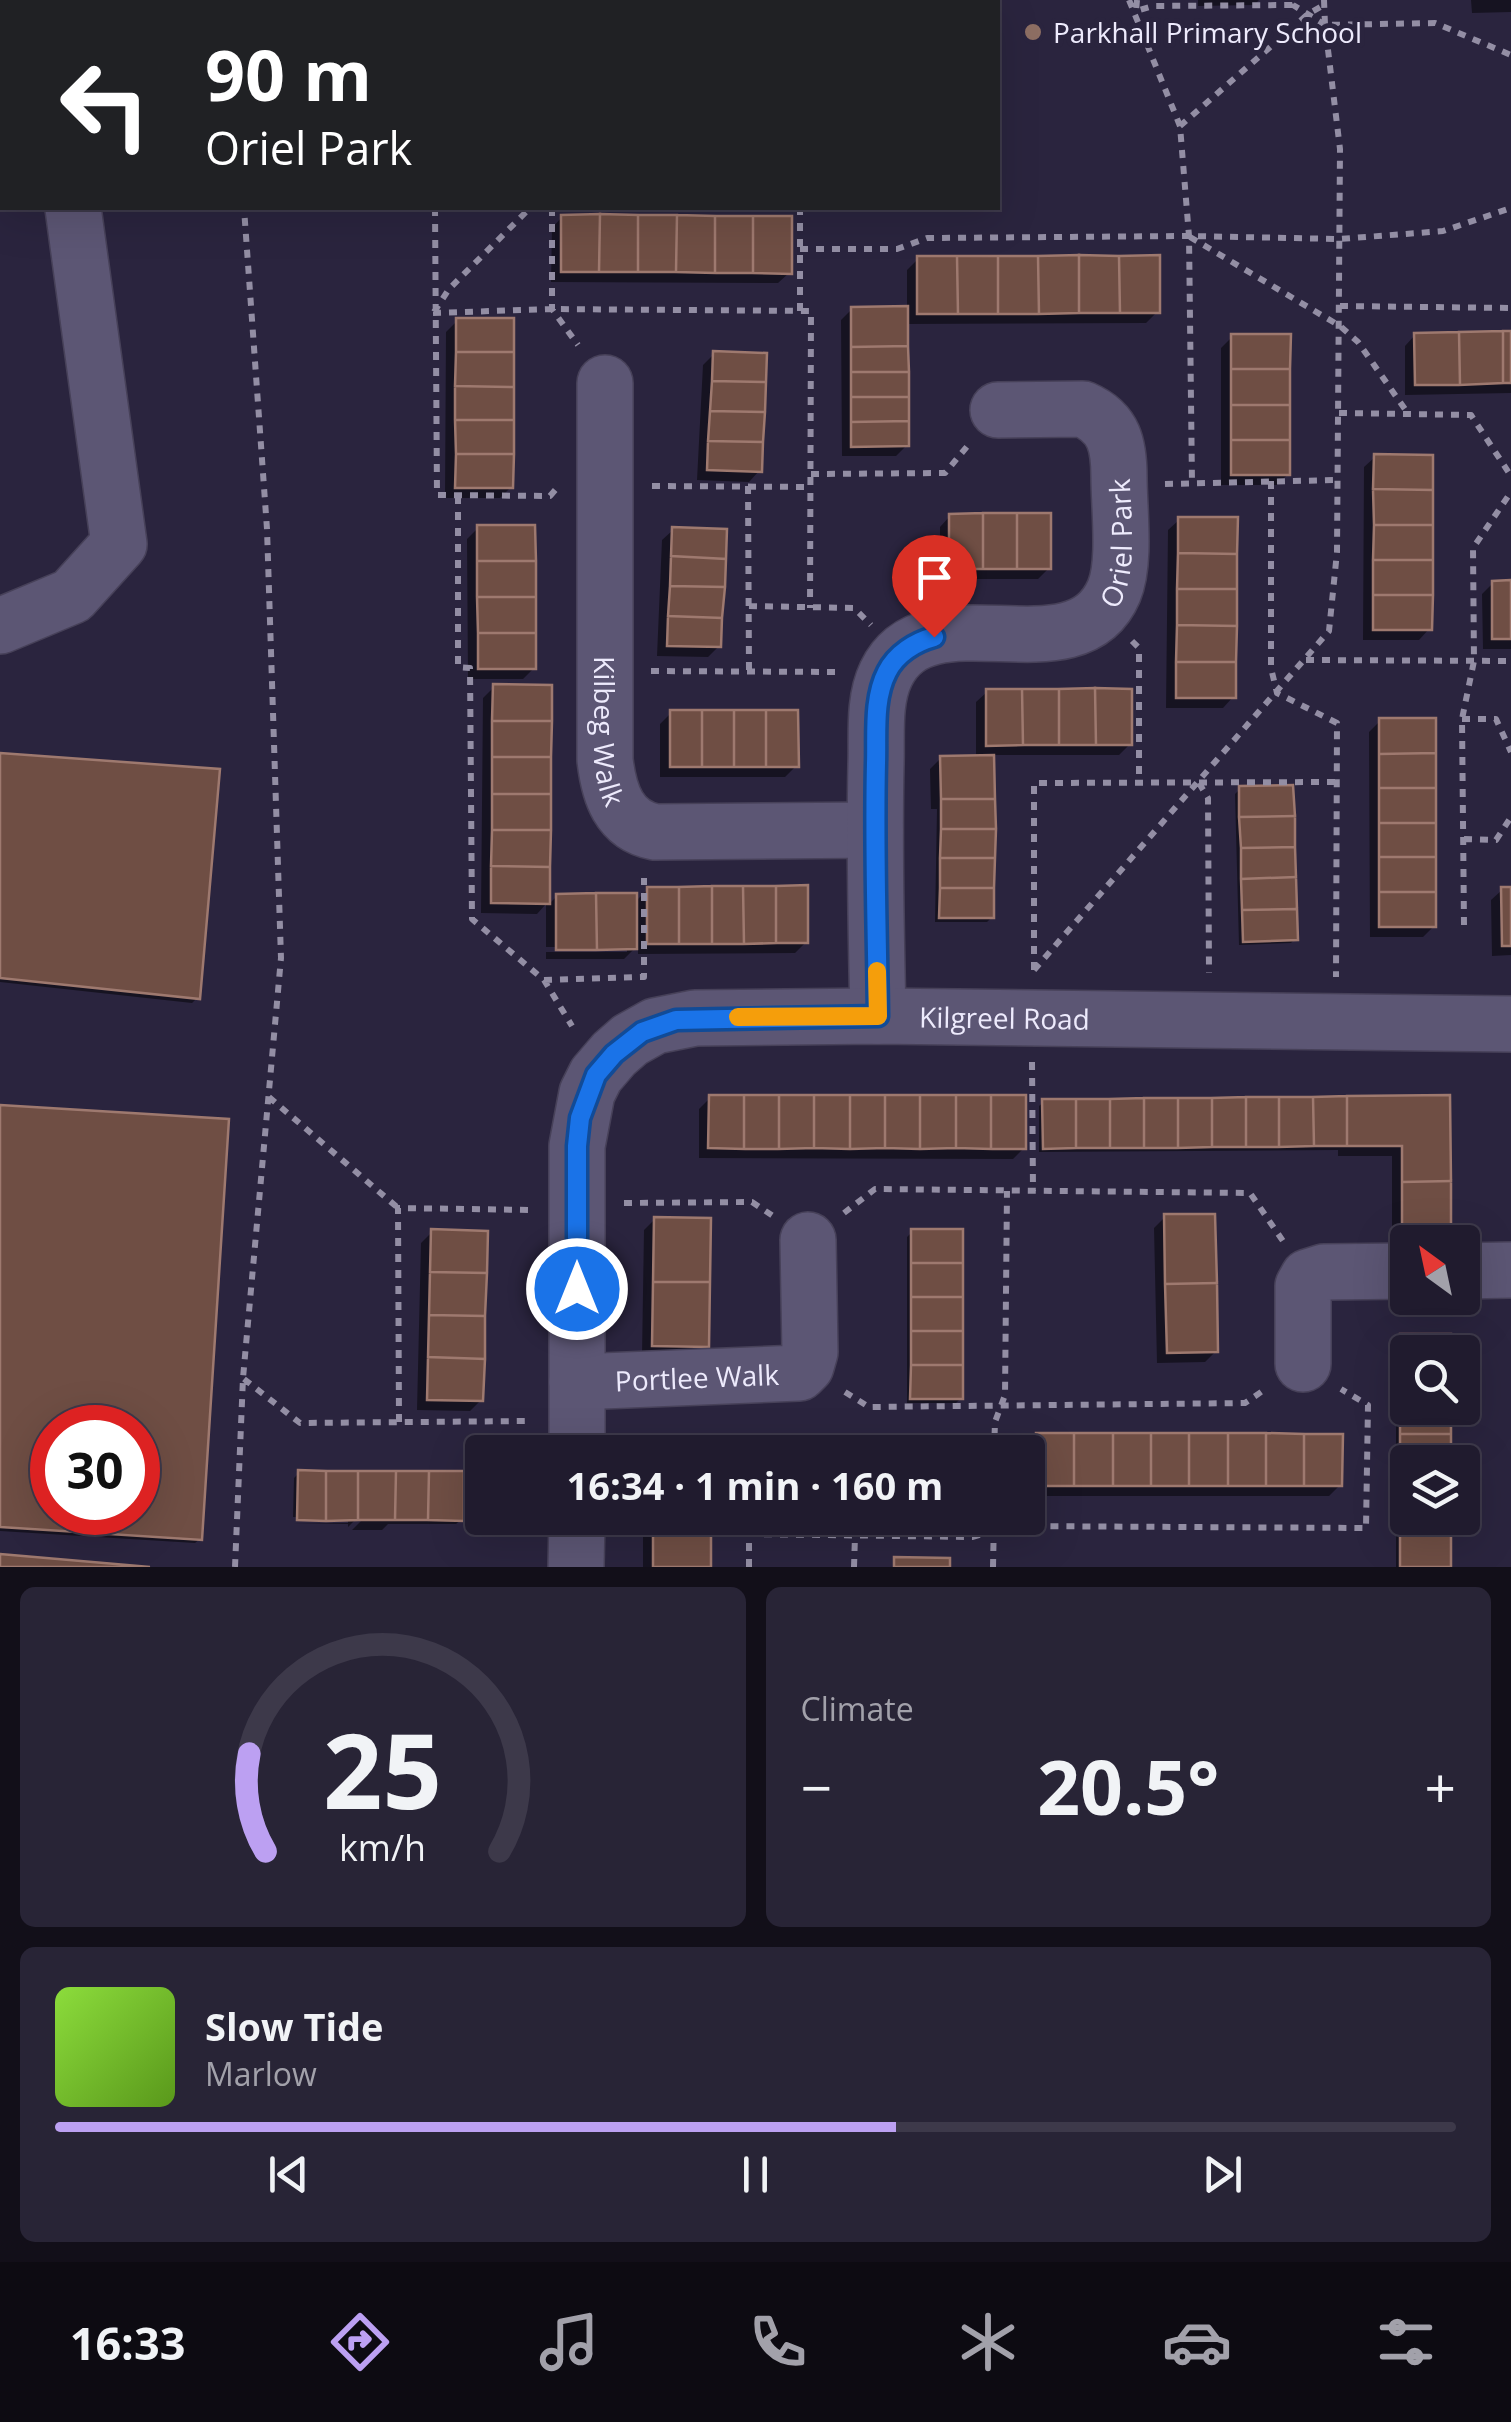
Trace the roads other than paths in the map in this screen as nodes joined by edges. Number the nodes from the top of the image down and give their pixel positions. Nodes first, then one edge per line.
1 (73, 210) edge
2 (605, 383) road end
3 (998, 410) road end
4 (0, 626) edge
5 (875, 830) junction
6 (878, 1016) junction
7 (1511, 1024) edge
8 (808, 1240) road end
9 (1511, 1270) edge
10 (1390, 1271) edge
11 (1480, 1271) edge
12 (1303, 1364) road end
13 (577, 1418) edge
14 (576, 1535) edge
15 (576, 1567) edge

1 - 4 street
2 - 5 street, Kilbeg Walk
3 - 5 street, Oriel Park
5 - 6 street
6 - 7 street, Kilgreel Road
6 - 13 street, Kilgreel Road
8 - 13 street, Portlee Walk
9 - 11 street
10 - 12 street
14 - 15 street

